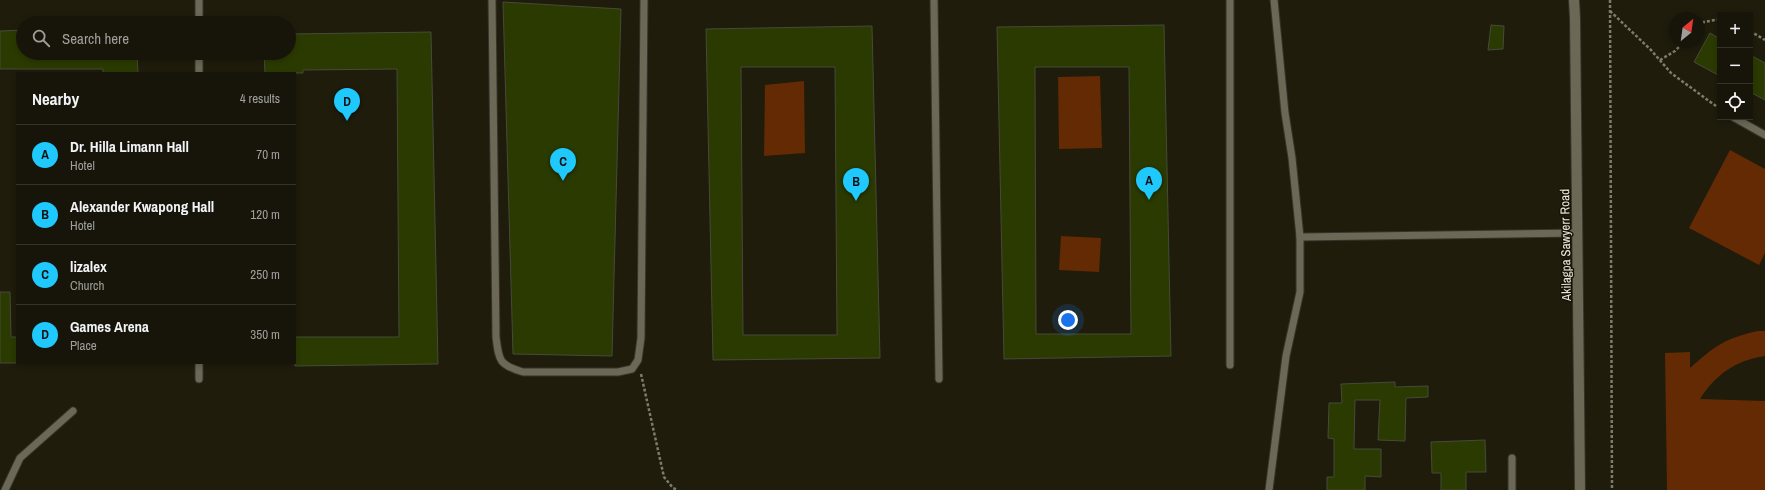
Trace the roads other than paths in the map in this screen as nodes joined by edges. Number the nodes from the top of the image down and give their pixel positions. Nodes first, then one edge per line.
1 (199, 0) edge
2 (492, 0) edge
3 (644, 0) edge
4 (934, 0) edge
5 (1230, 0) edge
6 (1274, 0) edge
7 (1574, 0) edge
8 (199, 16) edge
9 (199, 60) edge
10 (199, 72) edge
11 (1738, 120) edge
12 (1765, 135) edge
13 (1578, 232) junction
14 (1300, 237) junction
15 (199, 364) edge
16 (1230, 365) dead end
17 (939, 378) dead end
18 (199, 379) dead end
19 (73, 410) dead end
20 (1512, 458) dead end
21 (5, 490) edge
22 (1269, 490) edge
23 (1512, 490) edge
24 (1580, 490) edge

1 - 8 lane
2 - 3 lane
4 - 17 lane
5 - 16 lane
6 - 14 lane
7 - 13 street, Akilagpa Sawyerr Road
9 - 10 lane
11 - 12 lane
13 - 14 lane
13 - 24 street, Akilagpa Sawyerr Road
14 - 22 lane
15 - 18 lane
19 - 21 lane
20 - 23 lane

